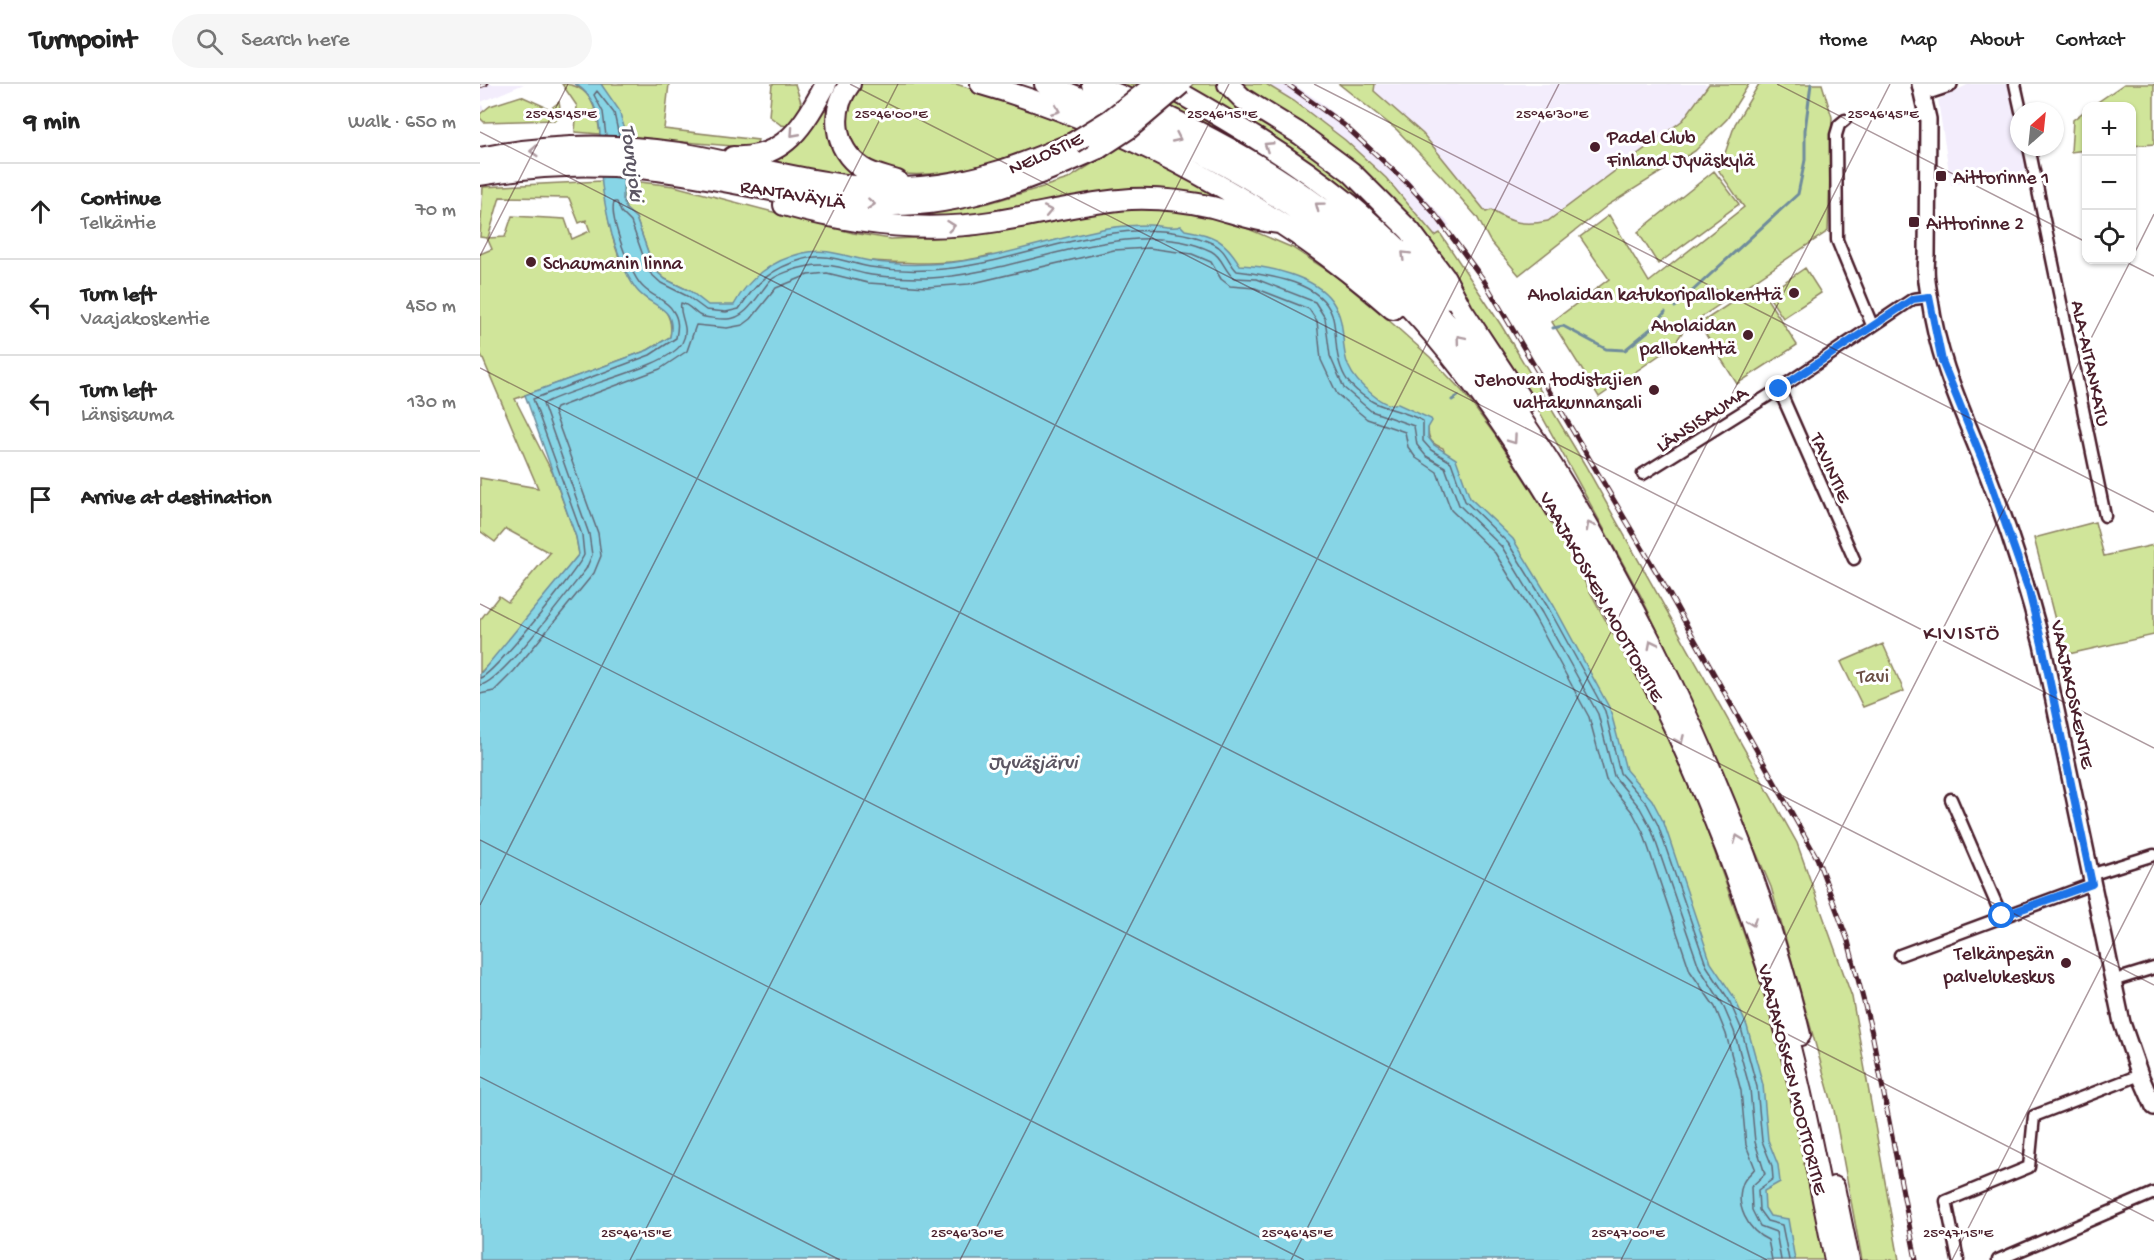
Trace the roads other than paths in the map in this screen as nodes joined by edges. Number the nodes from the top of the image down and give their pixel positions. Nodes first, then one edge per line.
1 (826, 84) edge
2 (850, 84) edge
3 (981, 84) edge
4 (1045, 84) edge
5 (1092, 84) edge
6 (1156, 84) edge
7 (1164, 84) edge
8 (1181, 84) edge
9 (1228, 84) edge
10 (1950, 84) edge
11 (2015, 84) edge
12 (1921, 88) edge
13 (2019, 102) edge
14 (1845, 120) dead end
15 (1099, 147) joint
16 (679, 153) junction
17 (587, 156) junction
18 (2031, 156) edge
19 (480, 158) edge
20 (640, 158) junction
21 (668, 172) junction
22 (480, 175) edge
23 (920, 188) junction
24 (1279, 224) junction
25 (1929, 297) junction
26 (1462, 310) junction
27 (1872, 325) junction
28 (1449, 354) junction
29 (1779, 389) junction
30 (1643, 474) dead end
31 (1568, 489) junction
32 (2105, 516) dead end
33 (1854, 559) dead end
34 (1951, 799) dead end
35 (2154, 855) edge
36 (2091, 879) junction
37 (2002, 916) junction
38 (1900, 955) dead end
39 (2154, 968) edge
40 (2112, 981) junction
41 (2140, 1075) junction
42 (2153, 1103) edge
43 (2154, 1193) edge
44 (1834, 1260) edge
45 (1849, 1260) edge
46 (1958, 1260) edge
47 (1998, 1260) edge

1 -> 16 highway
2 - 23 highway
3 -> 24 highway
4 -> 28 highway, VAAJAKOSKEN MOOTTORITIE
31 -> 5 highway, VAAJAKOSKEN MOOTTORITIE
6 - 23 highway, NELOSTIE, bridge
26 -> 7 highway
8 - 15 highway, NELOSTIE, bridge
9 - 26 highway
10 - 12 main road
11 - 13 street
12 - 25 main road, VAAJAKOSKENTIE
14 - 27 street
21 -> 15 highway, RANTAVÄYLÄ
16 - 20 highway, RANTAVÄYLÄ
16 - 23 highway, RANTAVÄYLÄ
17 -> 19 highway, RANTAVÄYLÄ
17 - 20 highway, RANTAVÄYLÄ
17 - 22 highway, RANTAVÄYLÄ
18 - 32 street, ALA-AITANKATU
20 - 21 highway, RANTAVÄYLÄ
21 -> 24 highway
24 - 28 highway
25 - 27 street, LÄNSISAUMA
25 - 36 main road, VAAJAKOSKENTIE
26 - 31 highway
27 - 29 street, LÄNSISAUMA
28 -> 44 highway, VAAJAKOSKEN MOOTTORITIE
29 - 30 street, LÄNSISAUMA
29 - 33 street, TAVINTIE
45 -> 31 highway, VAAJAKOSKEN MOOTTORITIE
34 - 37 street
35 - 36 street
36 - 37 street
36 - 40 main road, VAAJAKOSKENTIE
37 - 38 street
39 - 40 street
40 - 41 main road, VAAJAKOSKENTIE
41 - 42 main road, VAAJAKOSKENTIE
41 - 46 street
43 - 47 street

